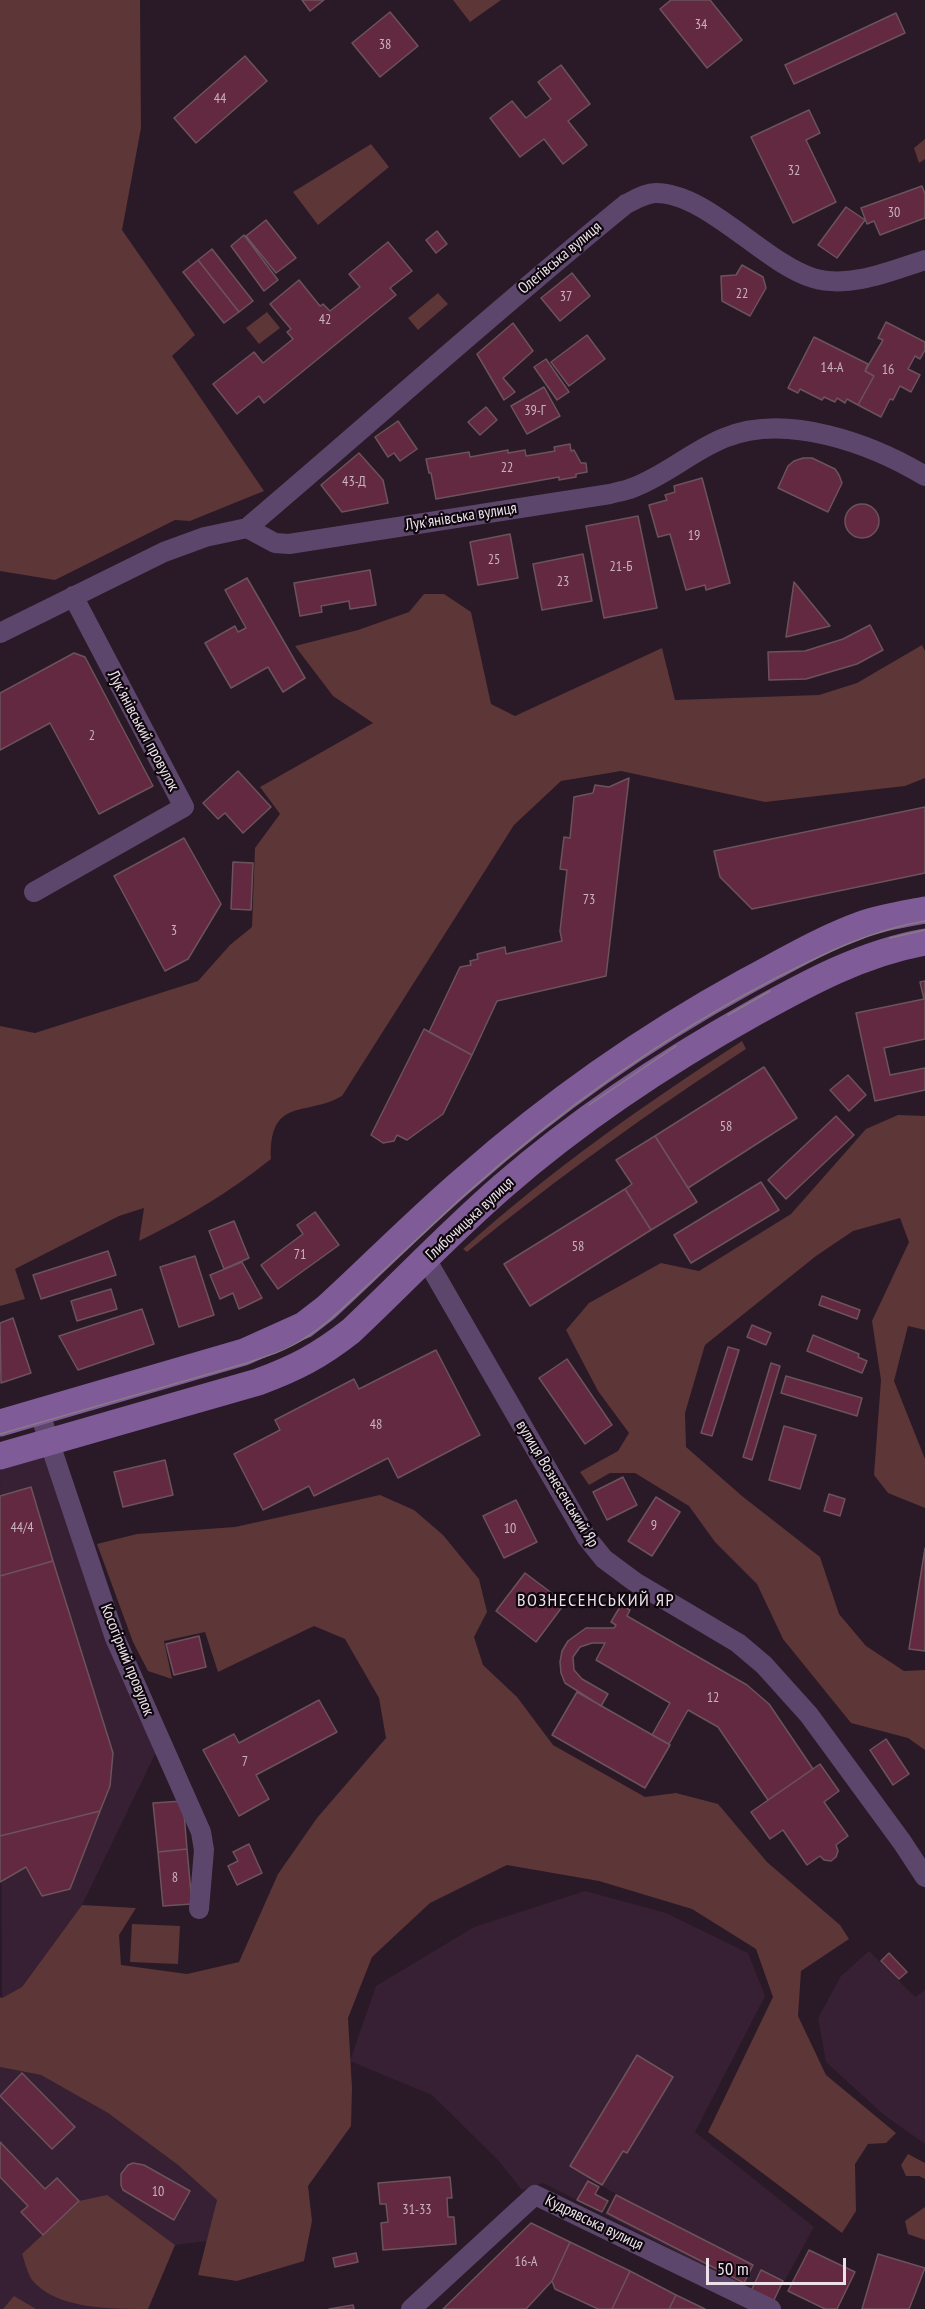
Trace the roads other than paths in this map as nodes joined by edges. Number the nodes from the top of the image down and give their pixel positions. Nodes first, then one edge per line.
1 (925, 260) edge
2 (925, 476) edge
3 (247, 528) junction
4 (73, 596) junction
5 (0, 633) edge
6 (34, 892) dead end
7 (925, 910) edge
8 (925, 942) edge
9 (426, 1259) junction
10 (39, 1411) junction
11 (0, 1423) edge
12 (49, 1441) junction
13 (0, 1456) edge
14 (925, 1877) edge
15 (199, 1909) dead end
16 (411, 2309) edge
17 (771, 2309) edge

1 - 3 street, Олегівська вулиця
2 - 3 street, Лукʼянівська вулиця
3 - 4 street
4 - 5 street
4 - 6 street, Лукʼянівський провулок
7 - 10 main road, Глибочицька вулиця
8 - 9 main road, Глибочицька вулиця
9 - 12 main road, Глибочицька вулиця
9 - 14 street, вулиця Вознесенський Яр
10 - 11 main road, Глибочицька вулиця
10 - 12 street, Косогірний провулок
12 - 13 main road, Глибочицька вулиця
12 - 15 street, Косогірний провулок
16 - 17 street, Кудрявська вулиця

